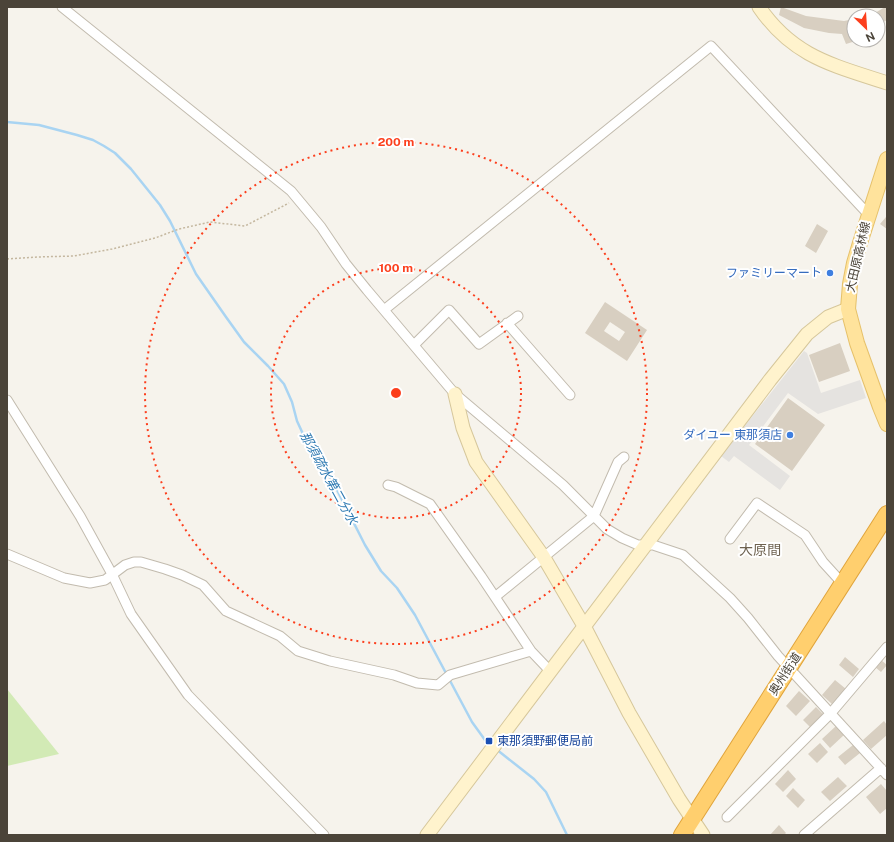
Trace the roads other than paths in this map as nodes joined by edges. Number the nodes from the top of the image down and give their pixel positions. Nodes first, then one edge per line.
1 (62, 7) edge
2 (759, 7) edge
3 (887, 83) edge
4 (887, 159) edge
5 (869, 215) junction
6 (848, 309) junction
7 (384, 310) junction
8 (518, 316) dead end
9 (507, 323) junction
10 (414, 345) junction
11 (455, 394) junction
12 (570, 395) dead end
13 (7, 400) edge
14 (887, 424) edge
15 (624, 457) dead end
16 (388, 484) dead end
17 (887, 514) edge
18 (594, 516) junction
19 (730, 539) dead end
20 (646, 544) junction
21 (7, 554) edge
22 (543, 556) junction
23 (112, 574) junction
24 (843, 584) junction
25 (495, 597) junction
26 (584, 626) junction
27 (887, 647) edge
28 (531, 651) junction
29 (789, 668) junction
30 (551, 672) junction
31 (831, 714) junction
32 (884, 771) edge
33 (728, 817) dead end
34 (692, 820) junction
35 (324, 835) edge
36 (426, 835) edge
37 (682, 835) edge
38 (703, 835) edge
39 (804, 835) edge

1 - 7 street
2 - 3 street
4 - 5 main road, 大田原高林線
5 - 6 main road, 大田原高林線
5 - 7 street
6 - 14 main road, 大田原高林線
6 - 20 street
7 - 10 street
8 - 9 street
9 - 10 street
9 - 12 street
10 - 11 street
11 - 18 street
11 - 22 street
13 - 23 street
15 - 18 street
16 - 25 street
17 - 24 highway, 奥州街道
18 - 20 street
18 - 22 street
19 - 24 street
20 - 26 street
20 - 29 street
21 - 23 street
22 - 25 street
22 - 26 street
23 - 28 street
23 - 35 street
24 - 29 highway, 奥州街道
25 - 28 street
26 - 30 street
26 - 34 street
27 - 31 street
28 - 30 street
29 - 31 street
29 - 34 highway, 奥州街道
30 - 36 street
31 - 32 street
31 - 33 street
32 - 39 street
34 - 37 highway, 奥州街道
34 - 38 street

